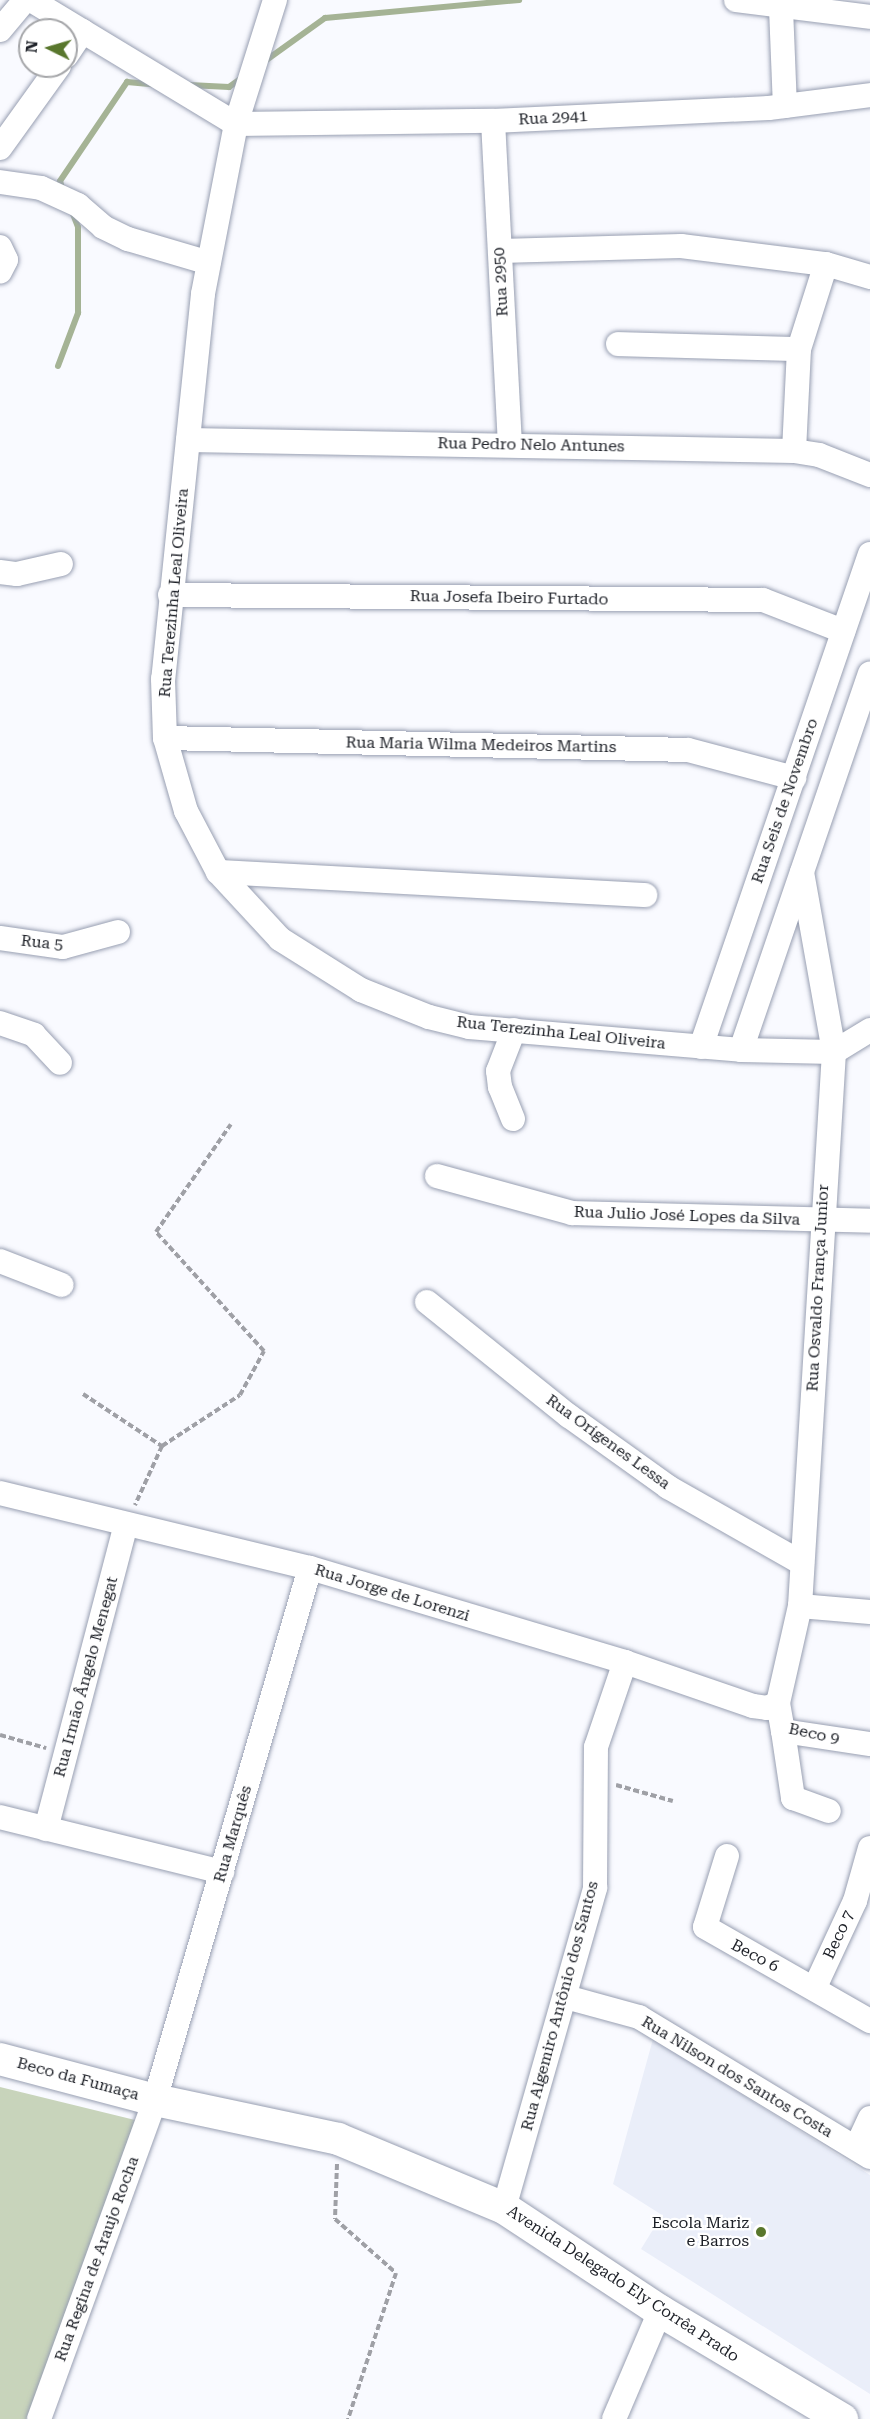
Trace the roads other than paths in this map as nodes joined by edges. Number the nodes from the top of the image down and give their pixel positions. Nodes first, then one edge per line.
1 (26, 0) edge
2 (31, 0) edge
3 (275, 0) edge
4 (736, 0) edge
5 (781, 8) junction
6 (870, 17) edge
7 (0, 30) edge
8 (83, 32) junction
9 (78, 39) edge
10 (50, 78) edge
11 (870, 95) edge
12 (785, 106) junction
13 (493, 121) junction
14 (236, 124) junction
15 (0, 148) edge
16 (0, 182) edge
17 (0, 248) edge
18 (500, 251) junction
19 (209, 262) junction
20 (826, 264) junction
21 (0, 272) edge
22 (870, 277) edge
23 (618, 344) dead end
24 (799, 348) junction
25 (188, 440) junction
26 (510, 444) junction
27 (794, 452) junction
28 (870, 475) edge
29 (870, 554) edge
30 (61, 564) dead end
31 (0, 572) edge
32 (170, 595) junction
33 (843, 631) junction
34 (870, 674) edge
35 (165, 738) junction
36 (794, 778) junction
37 (218, 872) junction
38 (802, 872) junction
39 (645, 895) dead end
40 (118, 932) dead end
41 (0, 938) edge
42 (0, 1023) edge
43 (514, 1030) junction
44 (870, 1030) edge
45 (701, 1047) junction
46 (741, 1050) junction
47 (834, 1052) junction
48 (60, 1063) dead end
49 (513, 1119) dead end
50 (438, 1176) dead end
51 (821, 1220) junction
52 (870, 1221) edge
53 (0, 1260) edge
54 (62, 1285) dead end
55 (427, 1302) dead end
56 (0, 1493) edge
57 (126, 1525) junction
58 (802, 1563) junction
59 (310, 1568) junction
60 (800, 1606) junction
61 (870, 1611) edge
62 (625, 1662) junction
63 (778, 1703) junction
64 (783, 1731) junction
65 (870, 1744) edge
66 (829, 1811) dead end
67 (0, 1816) edge
68 (46, 1829) junction
69 (870, 1848) edge
70 (727, 1856) dead end
71 (222, 1872) junction
72 (814, 1988) junction
73 (566, 1996) junction
74 (870, 2021) edge
75 (0, 2059) edge
76 (155, 2100) junction
77 (870, 2118) edge
78 (863, 2152) edge
79 (504, 2208) junction
80 (660, 2311) junction
81 (39, 2419) edge
82 (614, 2419) edge
83 (842, 2419) edge

1 - 7 street
2 - 8 street
3 - 14 street, Rua Terezinha Leal Oliveira
4 - 5 street
5 - 6 street
5 - 12 street
8 - 9 street
8 - 14 street
10 - 15 street
11 - 12 street, Rua 2941
12 - 13 street, Rua 2941
13 - 14 street, Rua 2941
13 - 18 street, Rua 2950
14 - 19 street, Rua Terezinha Leal Oliveira
16 - 19 street
17 - 21 street
18 - 20 street
18 - 26 street, Rua 2950
19 - 25 street, Rua Terezinha Leal Oliveira
20 - 22 street
20 - 24 street
23 - 24 street
24 - 27 street
25 - 26 street, Rua Pedro Nelo Antunes
25 - 32 street, Rua Terezinha Leal Oliveira
26 - 27 street, Rua Pedro Nelo Antunes
27 - 28 street, Rua Pedro Nelo Antunes
29 - 33 street, Rua Seis de Novembro
30 - 31 street
32 - 33 street, Rua Josefa Ibeiro Furtado
32 - 35 street, Rua Terezinha Leal Oliveira
33 - 36 street, Rua Seis de Novembro
34 - 38 street
35 - 36 street, Rua Maria Wilma Medeiros Martins
35 - 37 street, Rua Terezinha Leal Oliveira
36 - 45 street, Rua Seis de Novembro
37 - 39 street
37 - 43 street, Rua Terezinha Leal Oliveira
38 - 46 street
38 - 47 street, Rua Osvaldo França Junior
40 - 41 street, Rua 5
42 - 48 street
43 - 45 street, Rua Terezinha Leal Oliveira
43 - 49 street
44 - 47 street
45 - 46 street, Rua Terezinha Leal Oliveira
46 - 47 street, Rua Terezinha Leal Oliveira
47 - 51 street, Rua Osvaldo França Junior
50 - 51 street, Rua Julio José Lopes da Silva
51 - 52 street, Rua Julio José Lopes da Silva
51 - 58 street, Rua Osvaldo França Junior
53 - 54 street
55 - 58 street, Rua Orígenes Lessa
56 - 57 street, Rua Jorge de Lorenzi
57 - 59 street, Rua Jorge de Lorenzi
57 - 68 street, Rua Irmão Ângelo Menegat
58 - 60 street, Rua Osvaldo França Junior
59 - 62 street, Rua Jorge de Lorenzi
59 - 71 street, Rua Marquês
60 - 61 street
60 - 63 street, Rua Osvaldo França Junior
62 - 63 street, Rua Jorge de Lorenzi
62 - 73 street, Rua Algemiro Antônio dos Santos
63 - 64 street, Beco 9
64 - 65 street, Beco 9
64 - 66 street
67 - 68 street
68 - 71 street
69 - 72 street, Beco 7
70 - 72 street, Beco 6
71 - 76 street, Rua Marquês
72 - 74 street, Beco 6
73 - 78 street, Rua Nilson dos Santos Costa
73 - 79 street, Rua Algemiro Antônio dos Santos
75 - 76 main road, Beco da Fumaça
76 - 79 main road, Avenida Delegado Ely Corrêa Prado
76 - 81 street, Rua Regina de Araujo Rocha
77 - 78 street
79 - 80 main road, Avenida Delegado Ely Corrêa Prado
80 - 82 street
80 - 83 main road, Avenida Delegado Ely Corrêa Prado

